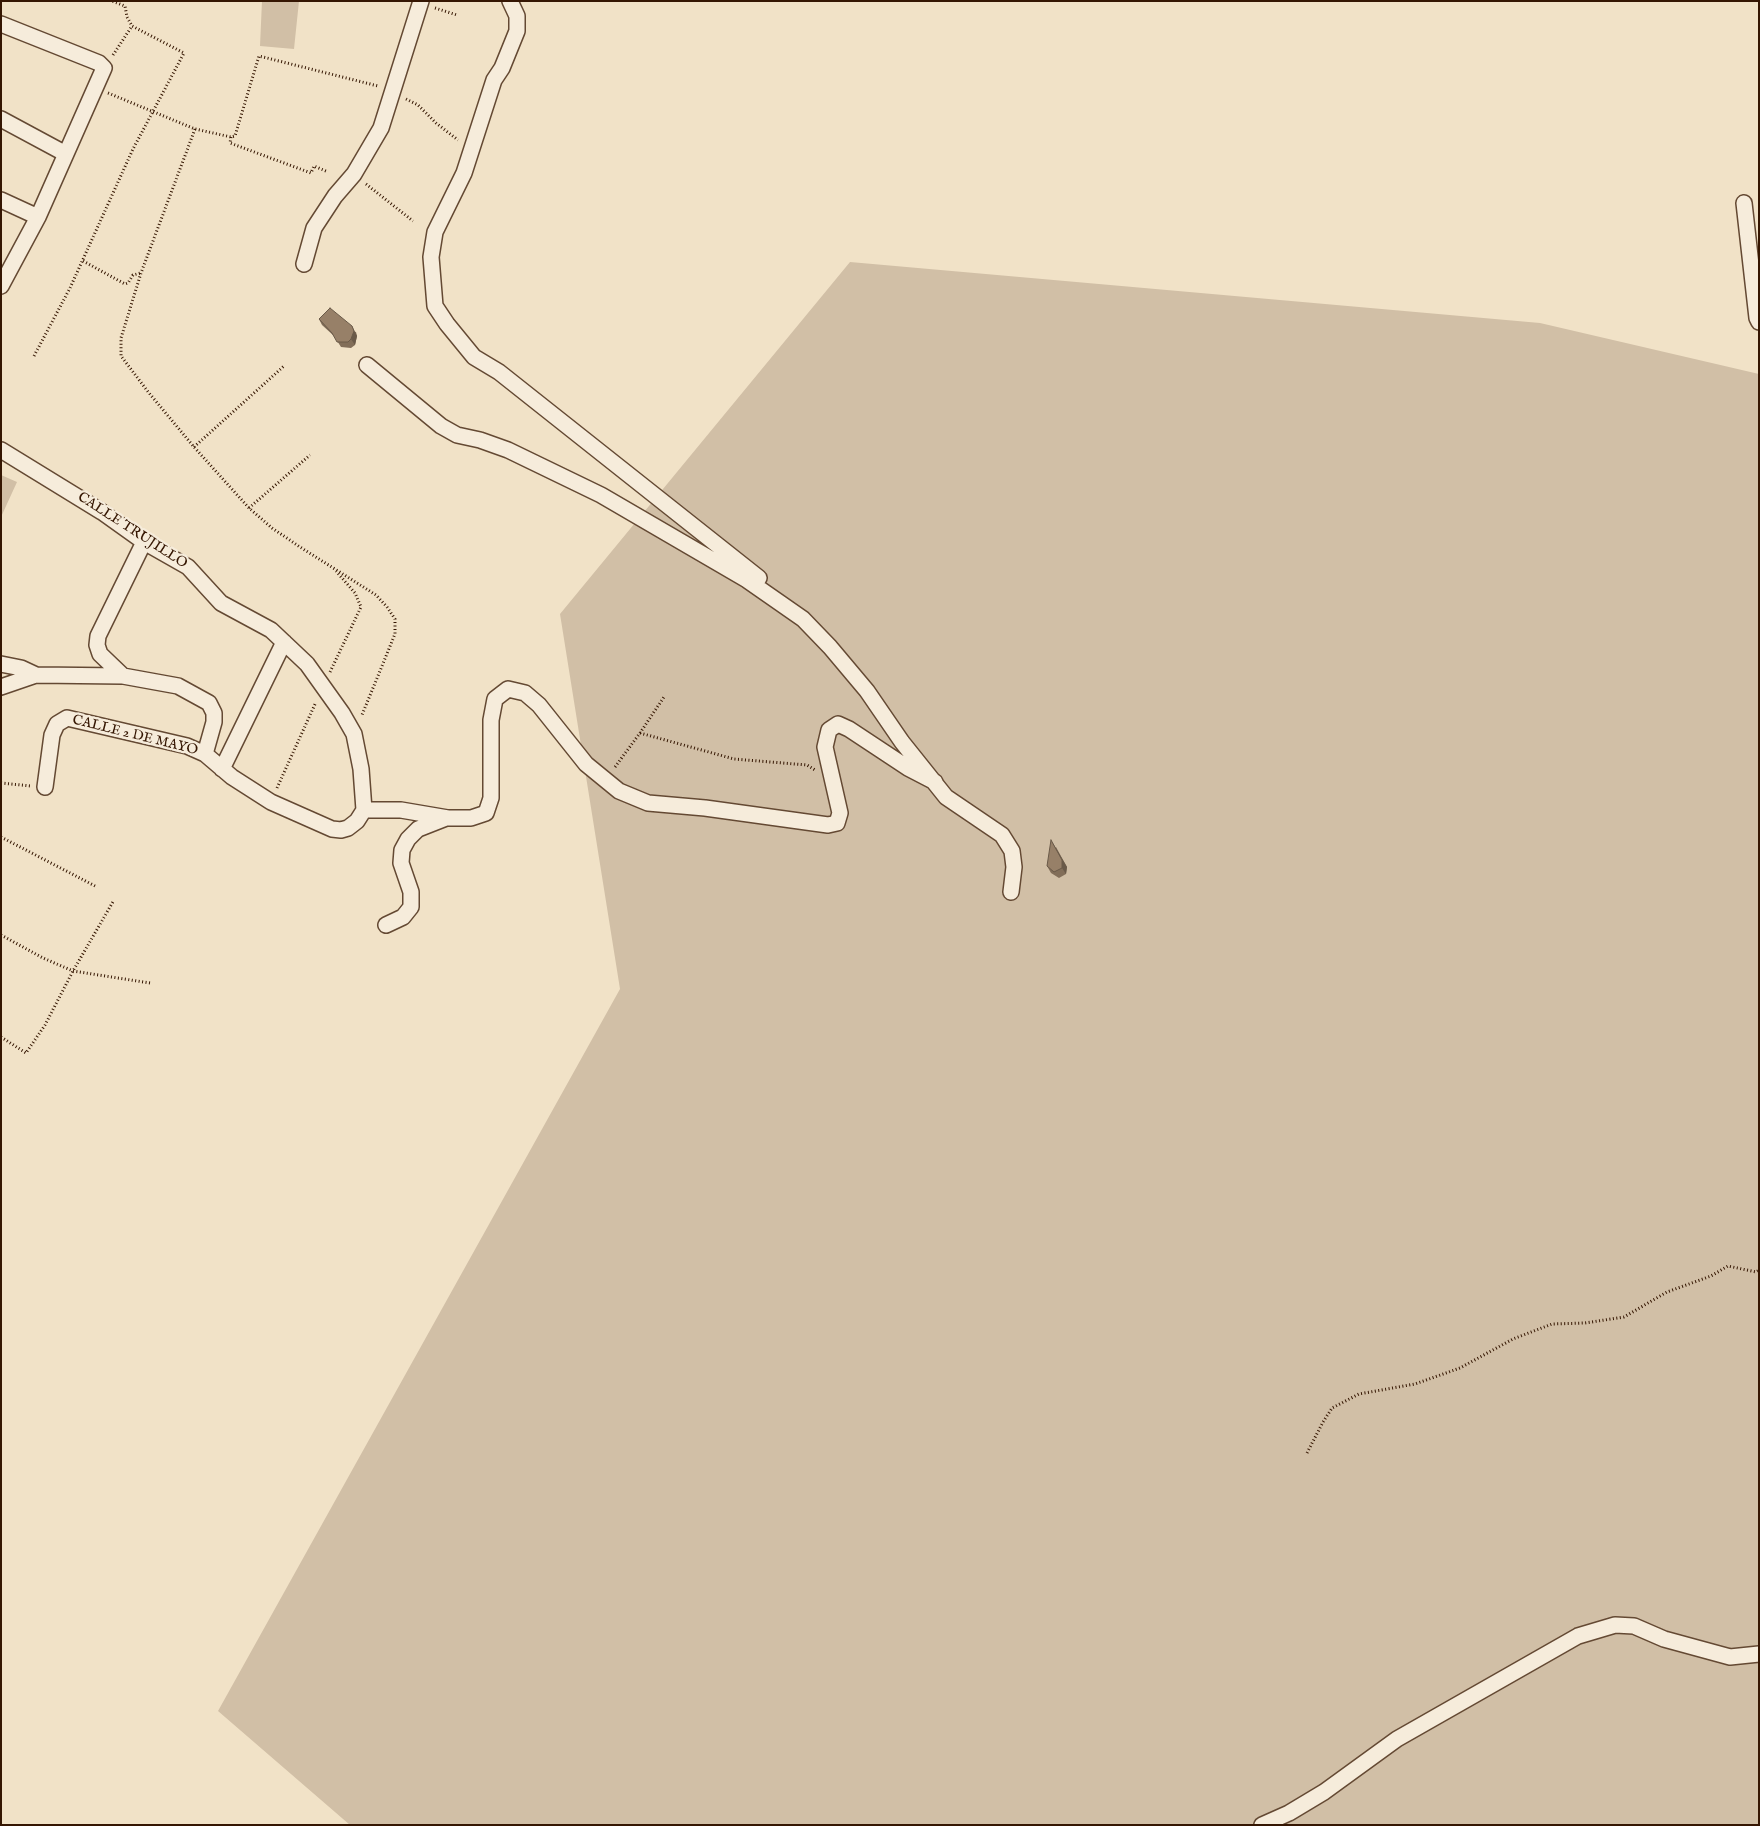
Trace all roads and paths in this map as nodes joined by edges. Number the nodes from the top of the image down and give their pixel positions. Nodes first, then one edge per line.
1 (112, 1) edge
2 (510, 1) edge
3 (421, 3) edge
4 (457, 15) dead end
5 (1, 24) edge
6 (132, 26) junction
7 (104, 68) junction
8 (96, 88) junction
9 (394, 91) junction
10 (153, 112) junction
11 (1, 119) edge
12 (195, 129) junction
13 (231, 137) junction
14 (459, 140) dead end
15 (66, 154) junction
16 (328, 172) dead end
17 (354, 174) junction
18 (1, 200) edge
19 (1744, 203) dead end
20 (38, 217) junction
21 (413, 221) dead end
22 (83, 261) junction
23 (304, 264) dead end
24 (141, 273) junction
25 (1, 286) edge
26 (1759, 322) edge
27 (34, 356) dead end
28 (367, 365) dead end
29 (284, 366) dead end
30 (194, 447) junction
31 (1, 450) edge
32 (310, 455) dead end
33 (250, 508) junction
34 (144, 542) junction
35 (803, 620) junction
36 (284, 642) junction
37 (1, 664) edge
38 (36, 674) junction
39 (123, 676) junction
40 (1, 687) edge
41 (664, 697) dead end
42 (640, 733) junction
43 (354, 734) junction
44 (205, 754) junction
45 (222, 769) junction
46 (605, 779) junction
47 (832, 782) junction
48 (934, 782) junction
49 (1, 783) edge
50 (45, 787) joint
51 (364, 810) junction
52 (448, 818) junction
53 (1, 836) edge
54 (97, 886) dead end
55 (1011, 892) dead end
56 (114, 900) dead end
57 (386, 925) dead end
58 (1, 935) edge
59 (73, 971) junction
60 (150, 983) dead end
61 (1, 1037) edge
62 (1759, 1270) edge
63 (1307, 1453) dead end
64 (1759, 1654) edge
65 (1262, 1825) edge

1 - 6 path
2 - 35 street
3 - 4 path
3 - 9 street
5 - 7 street
6 - 7 path
6 - 10 path
7 - 8 street
8 - 10 path
8 - 15 street
9 - 13 path
9 - 14 path
9 - 17 street
10 - 12 path
10 - 22 path
11 - 15 street
12 - 13 path
12 - 24 path
13 - 16 path
15 - 20 street
17 - 21 path
17 - 23 street
18 - 20 street
19 - 26 street
20 - 25 street
22 - 24 path
22 - 27 path
24 - 30 path
28 - 35 street
29 - 30 path
30 - 33 path
31 - 34 street, CALLE TRUJILLO
32 - 33 path
33 - 43 path
34 - 36 street, CALLE TRUJILLO
34 - 39 street
35 - 48 street
36 - 43 street, CALLE TRUJILLO
36 - 45 street
37 - 38 street
38 - 39 street
38 - 40 street
39 - 44 street
41 - 42 path
42 - 46 path
42 - 47 path
43 - 51 street, CALLE TRUJILLO
44 - 45 street, CALLE 2 DE MAYO
44 - 50 street, CALLE 2 DE MAYO
45 - 51 street, CALLE 2 DE MAYO
46 - 47 street
46 - 52 street
47 - 48 street
48 - 55 street
49 - 50 path
51 - 52 street
52 - 57 street
53 - 54 path
56 - 59 path
58 - 59 path
59 - 60 path
59 - 61 path
62 - 63 path
64 - 65 street

